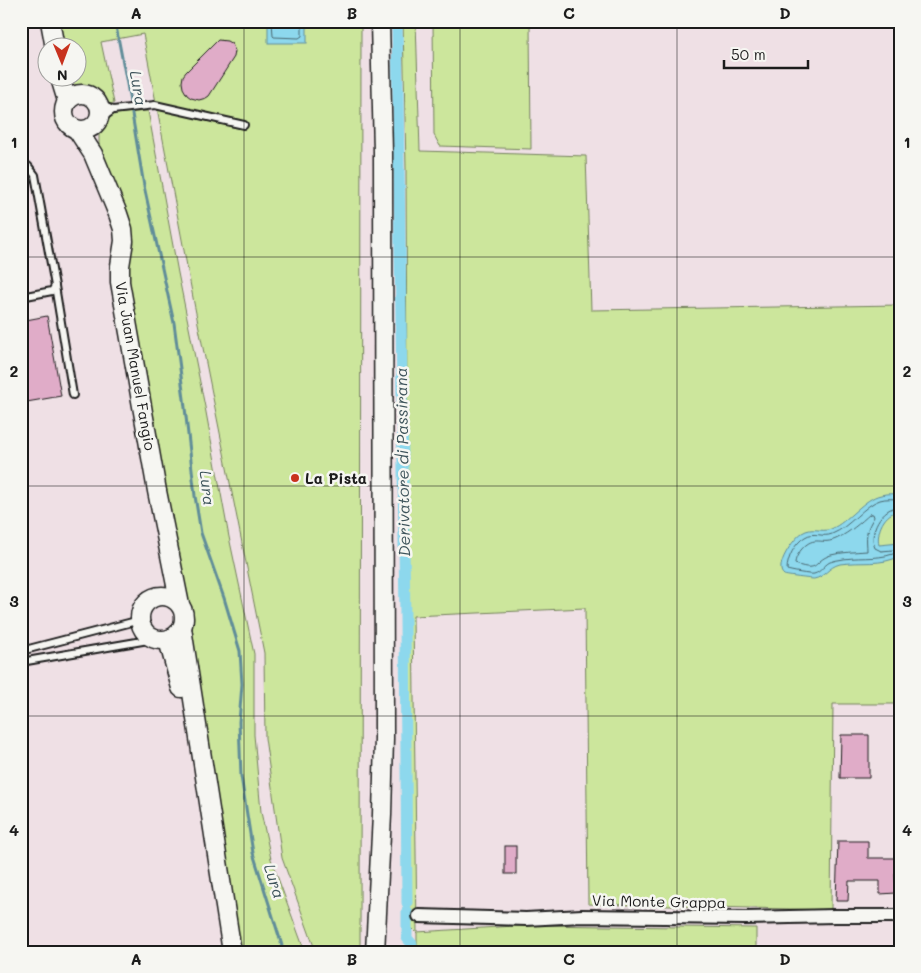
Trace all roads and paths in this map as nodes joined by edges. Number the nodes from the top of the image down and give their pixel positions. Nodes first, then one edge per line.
1 (50, 21) edge
2 (380, 21) edge
3 (53, 38) edge
4 (67, 88) edge
5 (73, 88) edge
6 (74, 98) junction
7 (105, 106) junction
8 (97, 122) junction
9 (244, 125) dead end
10 (78, 131) junction
11 (93, 154) junction
12 (21, 167) edge
13 (55, 286) junction
14 (21, 297) edge
15 (73, 395) dead end
16 (173, 594) junction
17 (140, 620) junction
18 (182, 628) junction
19 (161, 639) junction
20 (21, 651) edge
21 (21, 662) edge
22 (204, 771) junction
23 (419, 916) dead end
24 (900, 916) edge
25 (232, 952) edge
26 (375, 952) edge

1 - 3 street
2 - 26 street
4 - 6 street
5 - 6 street
6 - 7 street
6 - 10 street
7 - 8 street
7 - 9 lane
8 - 10 street
8 - 11 street, Via Juan Manuel Fangio
10 - 11 street, Via Juan Manuel Fangio
11 - 16 street, Via Juan Manuel Fangio
12 - 13 lane
13 - 14 lane
13 - 15 lane
16 - 17 street
16 - 18 street, Via Juan Manuel Fangio
17 - 19 street, Via Juan Manuel Fangio
17 - 20 lane
18 - 19 street
18 - 22 street, Via Juan Manuel Fangio
19 - 21 lane
19 - 22 street, Via Juan Manuel Fangio
22 - 25 street, Via Juan Manuel Fangio
23 - 24 street, Via Monte Grappa

